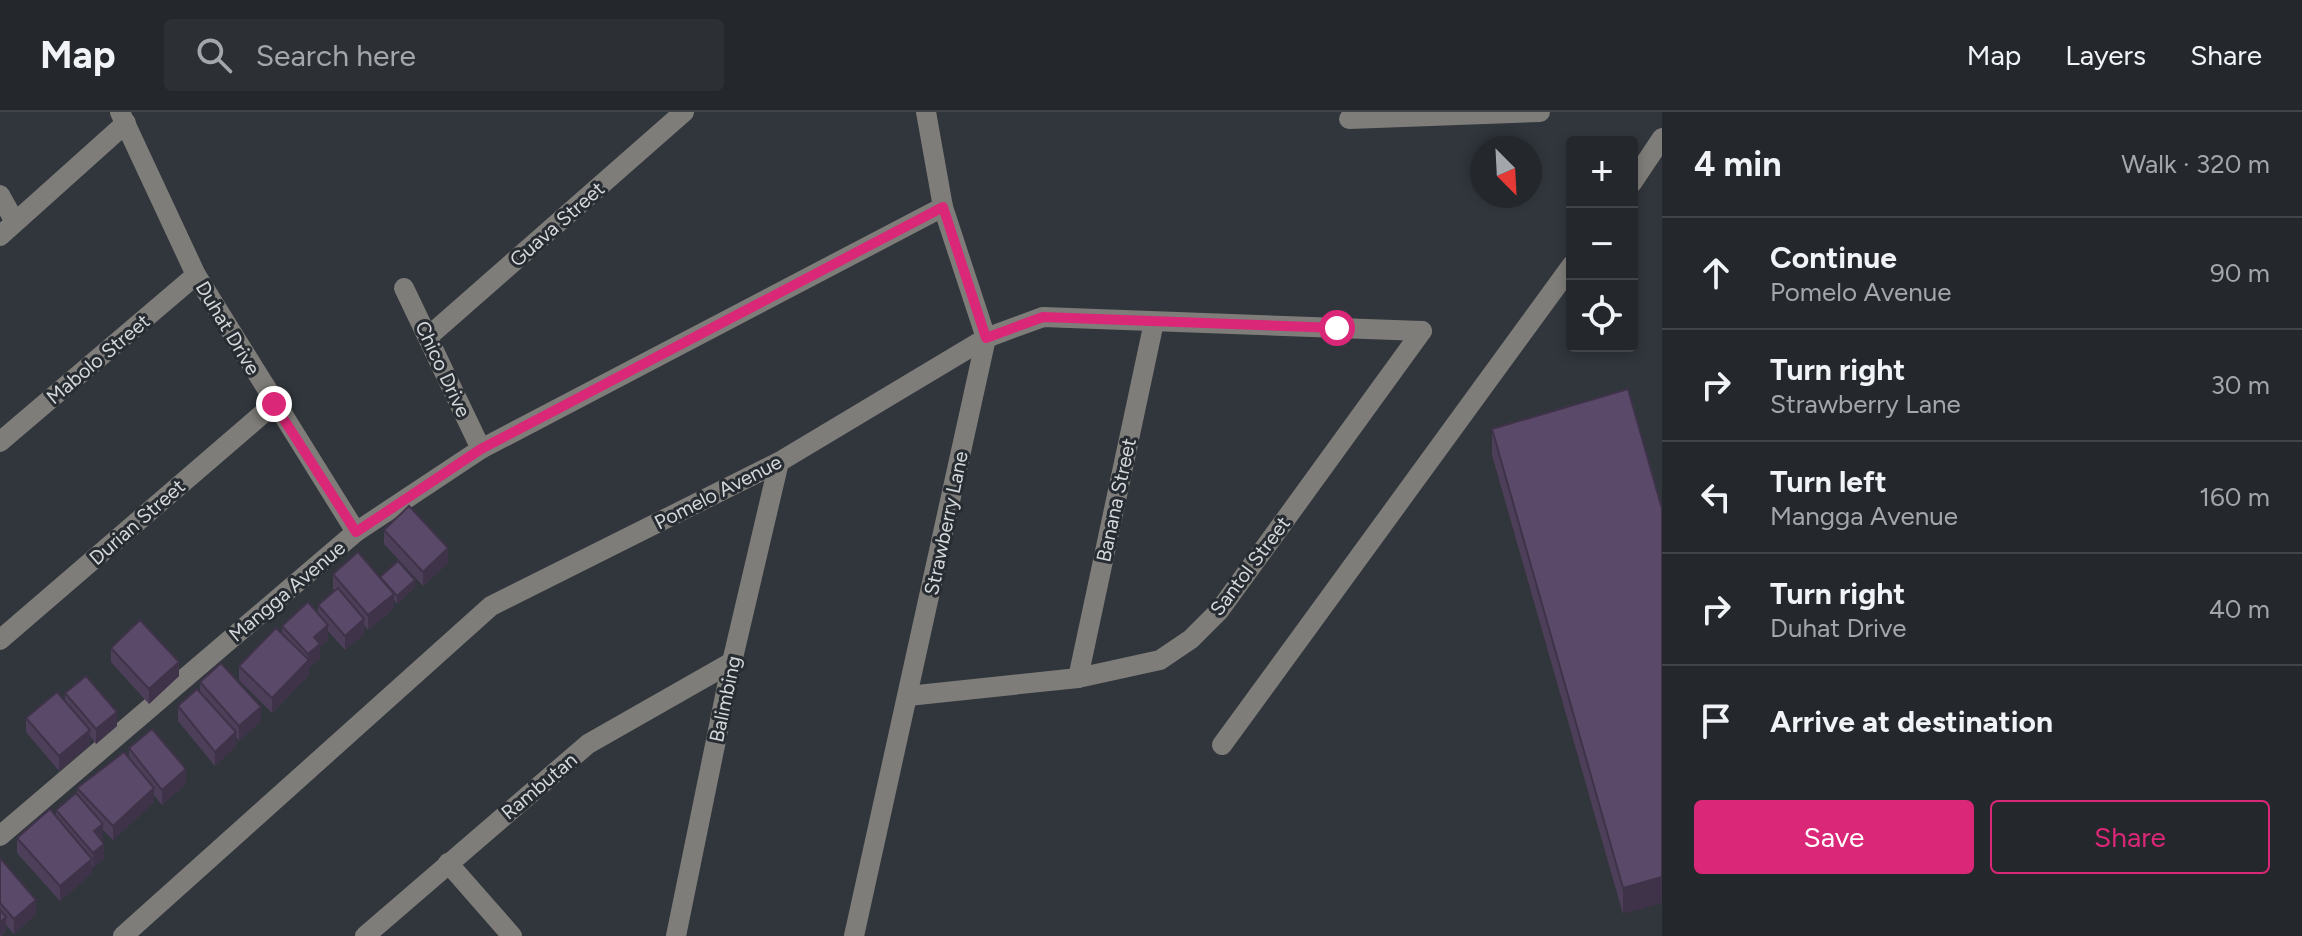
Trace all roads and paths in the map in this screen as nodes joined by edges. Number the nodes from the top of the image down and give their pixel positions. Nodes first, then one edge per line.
1 (684, 112) edge
2 (926, 112) edge
3 (1540, 112) edge
4 (123, 118) edge
5 (1349, 119) dead end
6 (1662, 138) edge
7 (1638, 174) edge
8 (0, 195) edge
9 (943, 207) junction
10 (8, 229) edge
11 (1566, 273) edge
12 (196, 275) junction
13 (404, 288) dead end
14 (1154, 322) junction
15 (1422, 331) joint
16 (429, 336) junction
17 (986, 338) junction
18 (274, 404) junction
19 (0, 442) edge
20 (481, 449) junction
21 (779, 462) junction
22 (356, 532) junction
23 (0, 640) edge
24 (732, 662) junction
25 (1078, 678) junction
26 (908, 696) junction
27 (1222, 745) dead end
28 (0, 836) edge
29 (448, 863) junction
30 (123, 936) edge
31 (365, 936) edge
32 (512, 936) edge
33 (676, 936) edge
34 (854, 936) edge

1 - 16 street, Guava Street
2 - 9 street
3 - 5 street
4 - 10 street
4 - 12 street, Duhat Drive
6 - 7 street
8 - 10 street
9 - 17 street
9 - 20 street, Mangga Avenue
11 - 27 street
12 - 18 street, Duhat Drive
12 - 19 street, Mabolo Street
13 - 16 street, Chico Drive
14 - 15 street, Pomelo Avenue
14 - 17 street, Pomelo Avenue
14 - 25 street, Banana Street
15 - 25 street, Santol Street
16 - 20 street, Chico Drive
17 - 21 street, Pomelo Avenue
17 - 26 street, Strawberry Lane
18 - 22 street, Duhat Drive
18 - 23 street, Durian Street
20 - 22 street, Mangga Avenue
21 - 24 street, Balimbing
21 - 30 street, Pomelo Avenue
22 - 28 street, Mangga Avenue
24 - 29 street, Rambutan
24 - 33 street, Balimbing
25 - 26 street, Santol Street
26 - 34 street, Strawberry Lane
29 - 31 street, Rambutan
29 - 32 street

